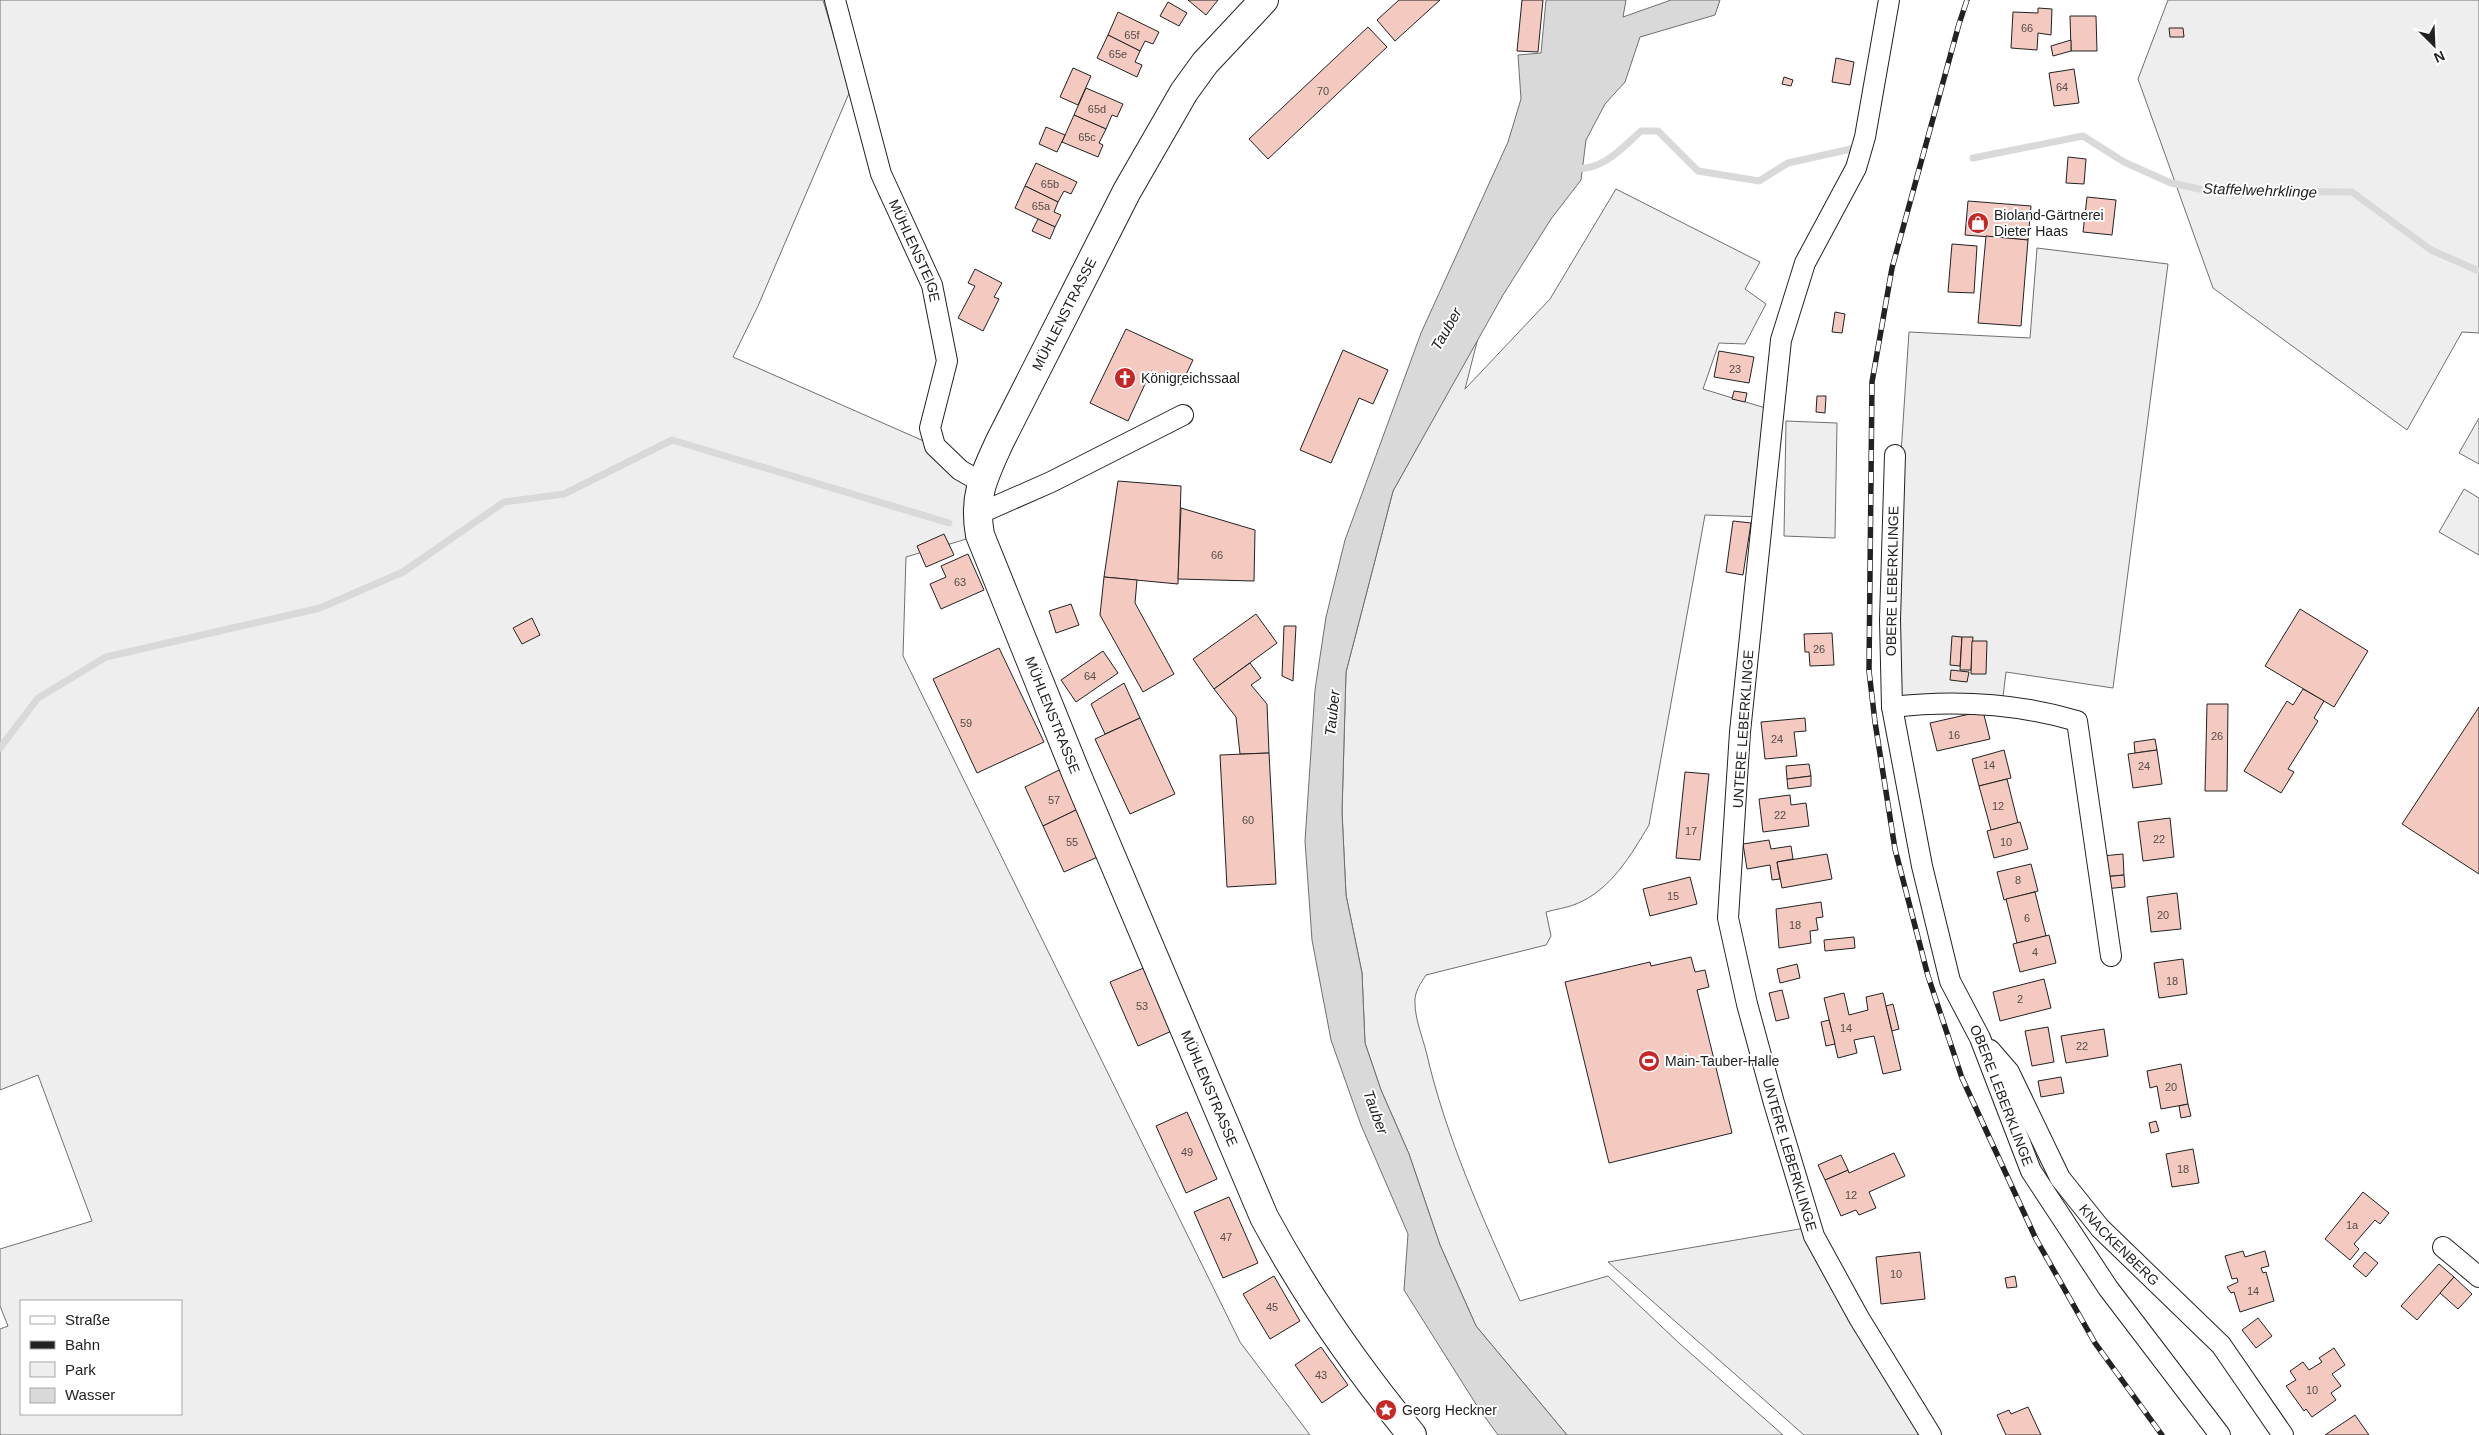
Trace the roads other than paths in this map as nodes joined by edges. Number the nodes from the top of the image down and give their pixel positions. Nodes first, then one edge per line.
1 (835, 0) edge
2 (1264, 0) edge
3 (1889, 0) edge
4 (1183, 415) dead end
5 (1895, 455) dead end
6 (981, 482) junction
7 (976, 515) junction
8 (1892, 707) junction
9 (2111, 956) dead end
10 (1980, 1038) junction
11 (2443, 1247) dead end
12 (2479, 1277) edge
13 (1412, 1435) edge
14 (1931, 1435) edge
15 (2220, 1435) edge
16 (2283, 1435) edge

1 - 6 street, MÜHLENSTEIGE
2 - 6 main road, MÜHLENSTRASSE
3 - 14 street, UNTERE LEBERKLINGE
4 - 7 street
5 - 8 street, OBERE LEBERKLINGE
6 - 7 main road, MÜHLENSTRASSE
7 - 13 main road, MÜHLENSTRASSE
8 - 9 street
8 - 10 street, OBERE LEBERKLINGE
10 - 15 street, OBERE LEBERKLINGE
10 - 16 street, KNACKENBERG
11 - 12 street

